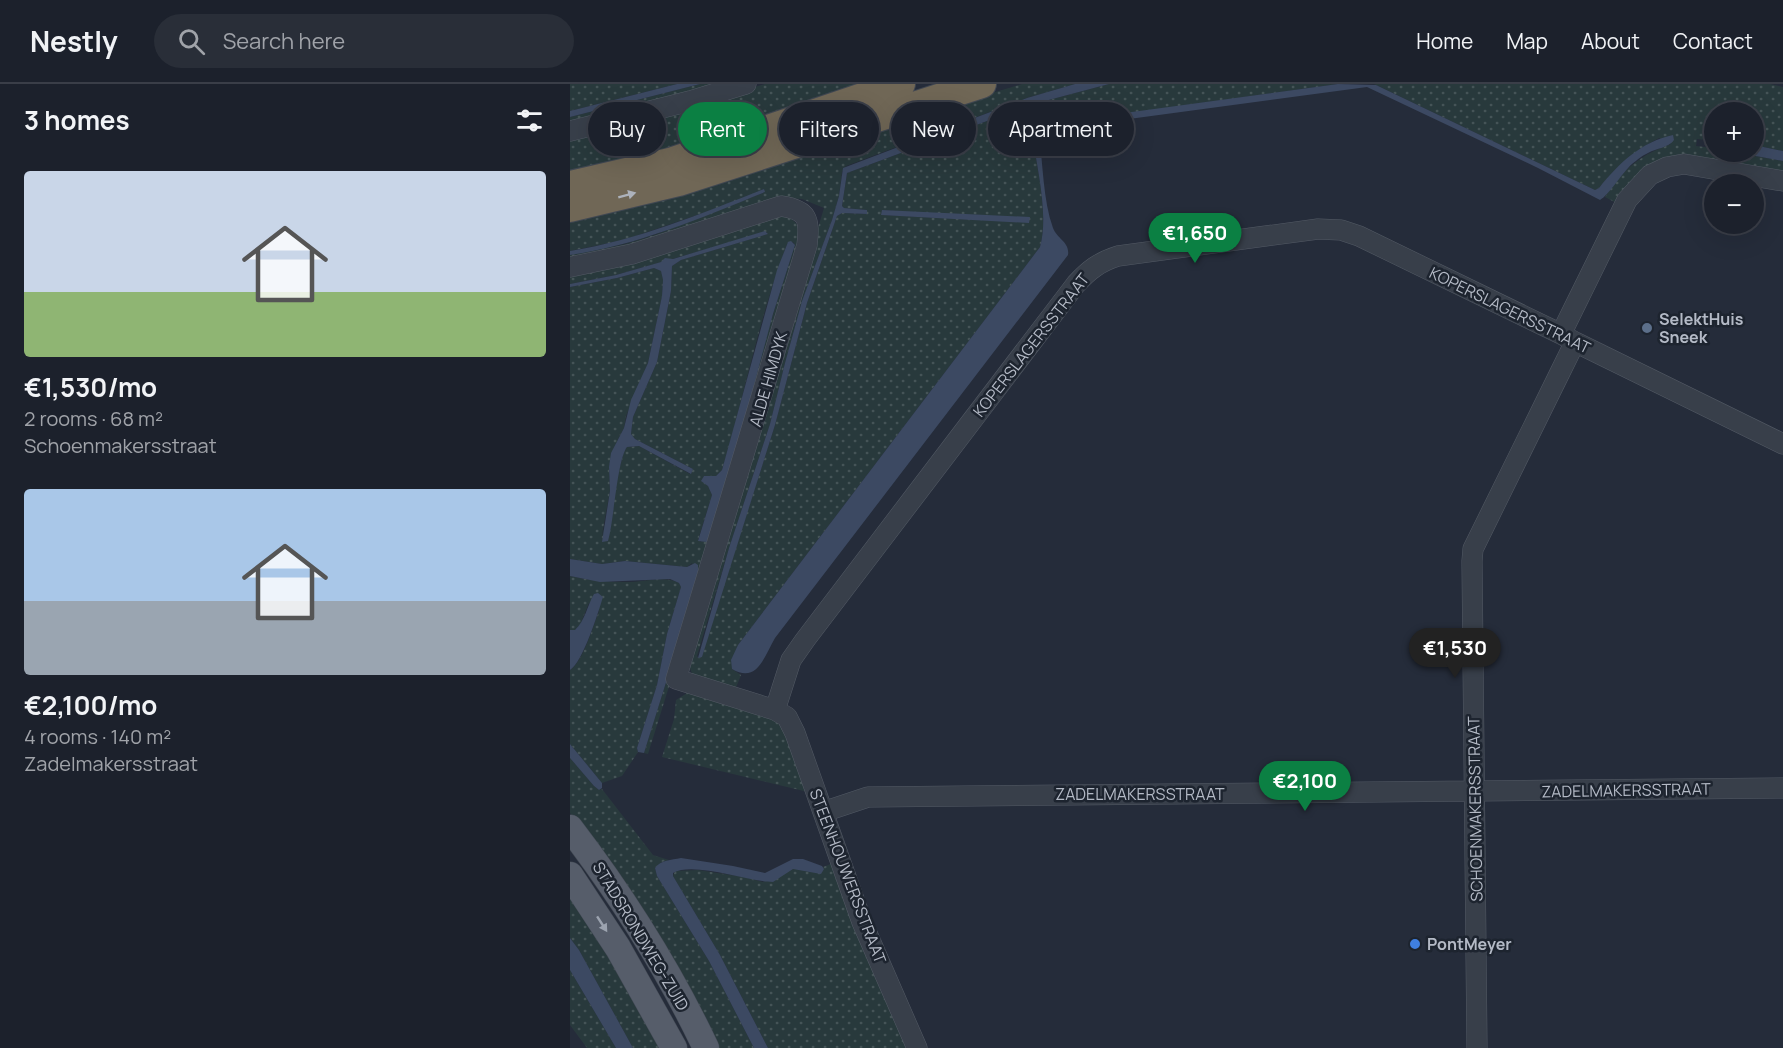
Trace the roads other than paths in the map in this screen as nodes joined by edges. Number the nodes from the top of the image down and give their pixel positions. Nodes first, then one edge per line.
1 (746, 84) edge
2 (901, 84) edge
3 (982, 84) edge
4 (570, 131) edge
5 (1783, 181) edge
6 (570, 185) edge
7 (570, 208) edge
8 (570, 267) edge
9 (1568, 338) junction
10 (1783, 444) edge
11 (775, 710) junction
12 (1783, 788) edge
13 (1475, 791) junction
14 (823, 812) junction
15 (570, 828) edge
16 (570, 875) edge
17 (674, 1048) edge
18 (706, 1048) edge
19 (916, 1048) edge
20 (1477, 1048) edge

1 - 4 street
2 - 6 highway
7 -> 3 highway
5 - 9 street, SCHOENMAKERSSTRAAT
8 - 11 street, ALDE HIMDYK
9 - 10 street, KOPERSLAGERSSTRAAT
9 - 11 street, KOPERSLAGERSSTRAAT
9 - 13 street, SCHOENMAKERSSTRAAT
11 - 14 street, STEENHOUWERSSTRAAT
12 - 13 street, ZADELMAKERSSTRAAT
13 - 14 street, ZADELMAKERSSTRAAT
13 - 20 street, SCHOENMAKERSSTRAAT
14 - 19 street, STEENHOUWERSSTRAAT
15 - 18 main road, STADSRONDWEG-ZUID
16 -> 17 main road, STADSRONDWEG-ZUID

